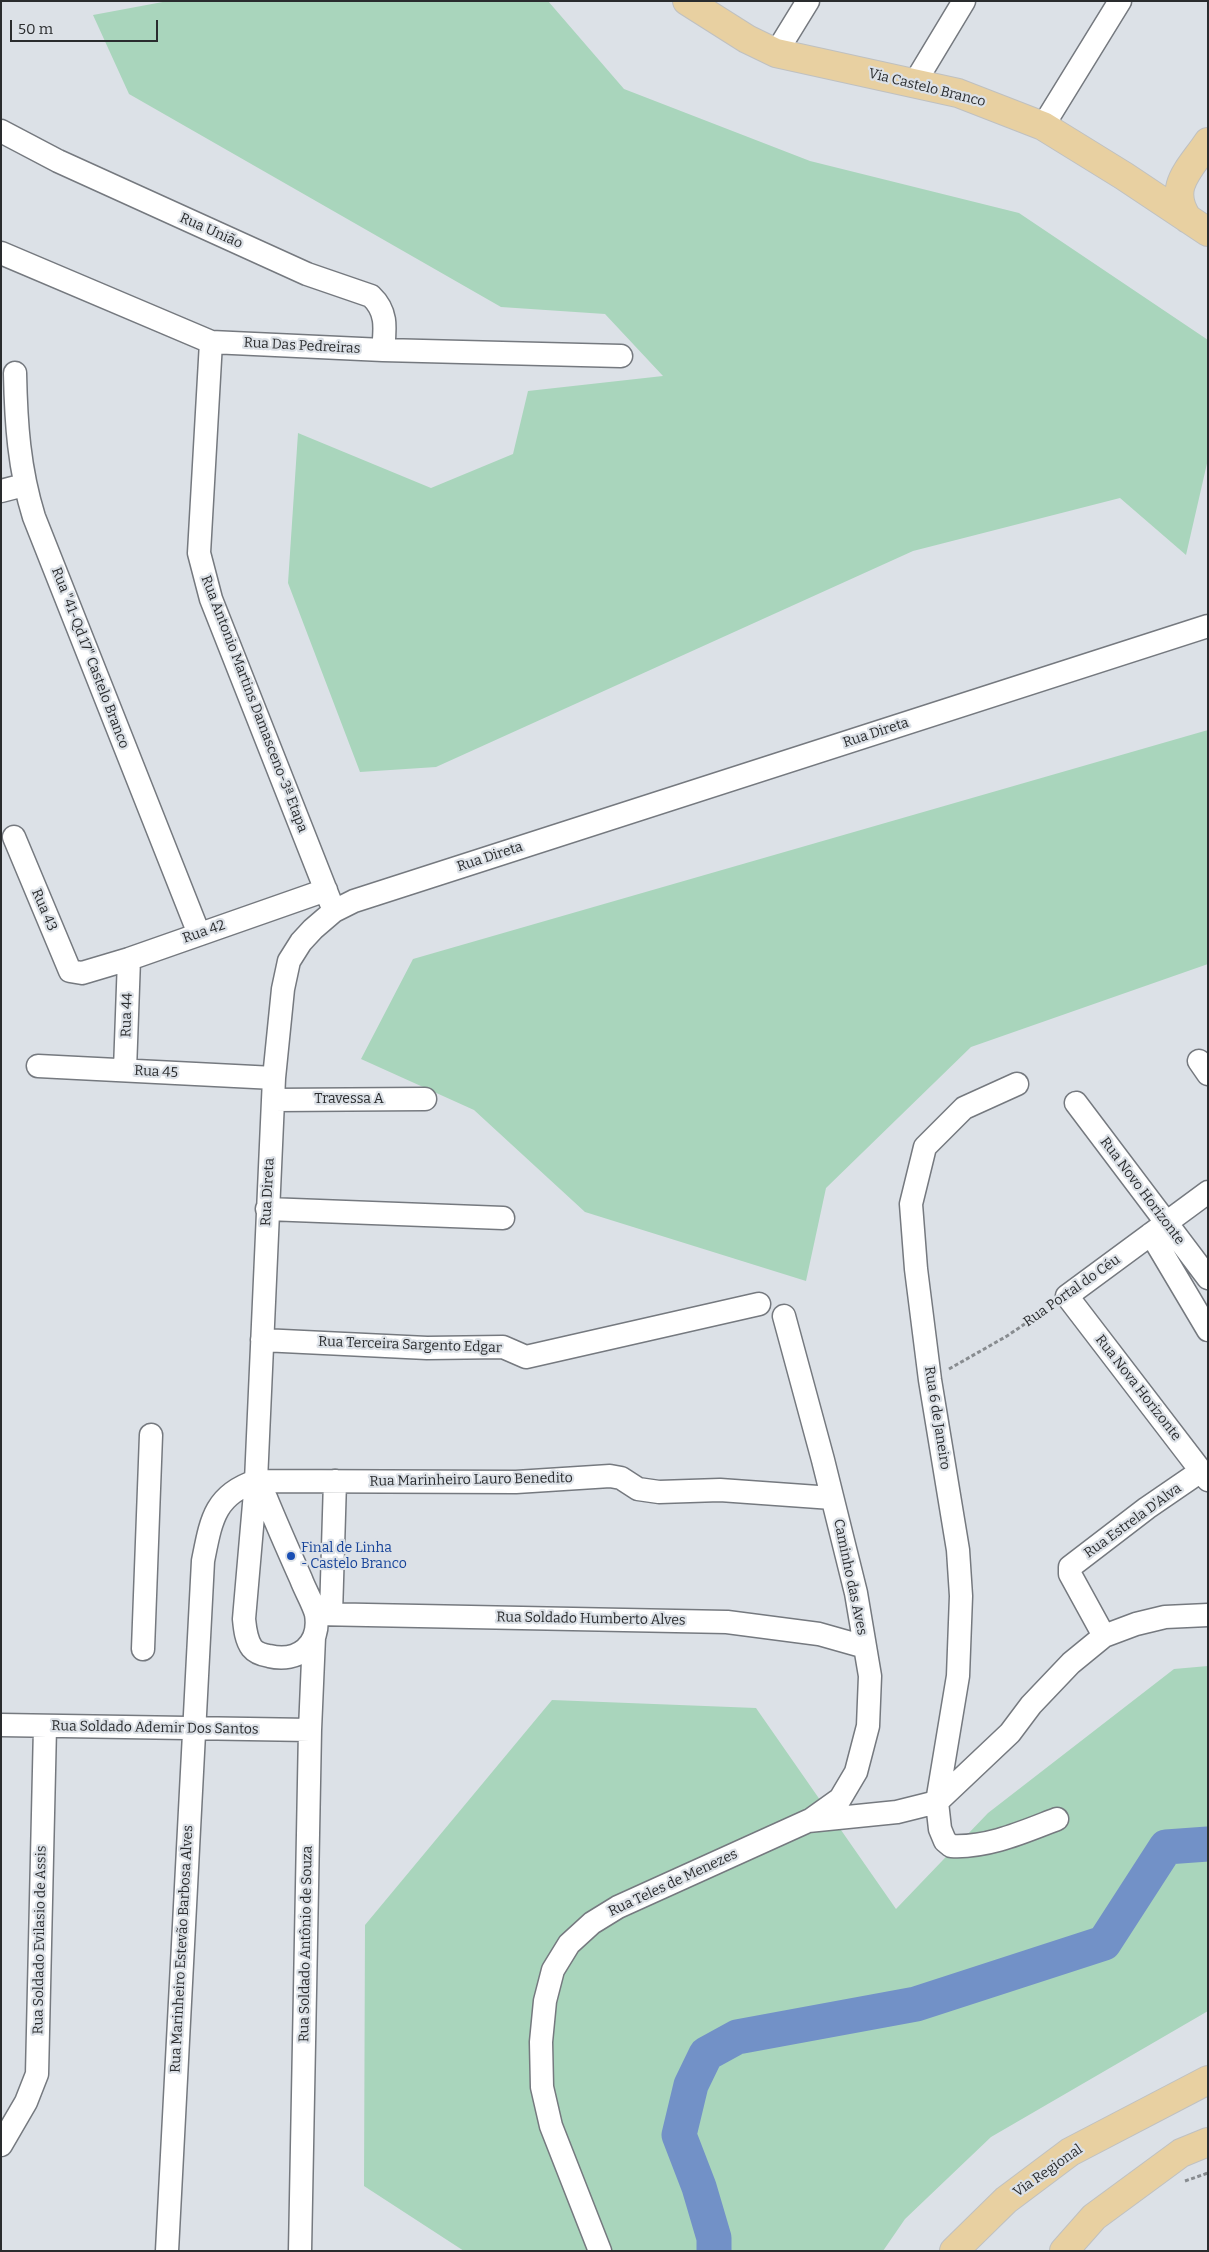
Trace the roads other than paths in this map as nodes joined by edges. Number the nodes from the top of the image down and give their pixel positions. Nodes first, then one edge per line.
1 (687, 1) edge
2 (808, 1) edge
3 (964, 1) edge
4 (1120, 1) edge
5 (776, 53) junction
6 (914, 84) junction
7 (1043, 126) junction
8 (1, 131) edge
9 (1208, 142) edge
10 (1198, 226) edge
11 (1, 253) edge
12 (211, 342) junction
13 (384, 350) junction
14 (621, 356) dead end
15 (15, 373) dead end
16 (24, 485) junction
17 (1, 491) edge
18 (1208, 626) edge
19 (14, 837) dead end
20 (326, 890) junction
21 (334, 911) junction
22 (198, 934) junction
23 (129, 959) junction
24 (82, 973) joint
25 (38, 1066) dead end
26 (125, 1070) junction
27 (1017, 1084) dead end
28 (273, 1089) junction
29 (425, 1098) dead end
30 (1076, 1103) dead end
31 (1208, 1192) edge
32 (266, 1209) junction
33 (503, 1218) dead end
34 (1159, 1228) junction
35 (1208, 1278) edge
36 (1067, 1296) joint
37 (759, 1304) dead end
38 (784, 1316) dead end
39 (1208, 1330) edge
40 (262, 1340) junction
41 (150, 1435) dead end
42 (1205, 1476) edge
43 (256, 1480) junction
44 (335, 1481) junction
45 (832, 1498) junction
46 (323, 1614) junction
47 (1208, 1615) edge
48 (1104, 1636) junction
49 (314, 1637) junction
50 (865, 1646) junction
51 (143, 1649) dead end
52 (1, 1725) edge
53 (45, 1727) junction
54 (193, 1728) junction
55 (310, 1730) junction
56 (938, 1802) junction
57 (1057, 1819) dead end
58 (808, 1821) junction
59 (1208, 2080) edge
60 (1208, 2142) edge
61 (1, 2145) edge
62 (168, 2251) edge
63 (300, 2251) edge
64 (600, 2251) edge
65 (954, 2251) edge
66 (1064, 2251) edge

1 - 5 main road, Via Castelo Branco
2 - 5 street
3 - 6 street
4 - 7 street
5 - 6 main road, Via Castelo Branco
6 - 7 main road, Via Castelo Branco
7 - 10 main road, Via Castelo Branco
8 - 13 street, Rua União
9 - 10 main road
11 - 12 street, Rua Das Pedreiras
12 - 13 street, Rua Das Pedreiras
12 - 20 street, Rua Antonio Martins Damasceno-3ª Etapa
13 - 14 street, Rua Das Pedreiras
15 - 16 street, Rua "41-Qd 17" Castelo Branco
16 - 17 street
16 - 22 street, Rua "41-Qd 17" Castelo Branco
18 - 21 street, Rua Direta
19 - 24 street, Rua 43
20 - 21 street, Rua Antonio Martins Damasceno-3ª Etapa
20 - 22 street, Rua 42
21 - 28 street, Rua Direta
22 - 23 street, Rua 42
23 - 24 street, Rua 42
23 - 26 street, Rua 44
25 - 26 street, Rua 45
26 - 28 street, Rua 45
27 - 56 street, Rua 6 de Janeiro
28 - 29 street, Travessa A
28 - 32 street, Rua Direta
30 - 34 street, Rua Novo Horizonte
31 - 34 street, Rua Portal do Céu
32 - 33 street
32 - 40 street, Rua Direta
34 - 35 street, Rua Novo Horizonte
34 - 36 street, Rua Portal do Céu
34 - 39 street
36 - 42 street, Rua Nova Horizonte
37 - 40 street, Rua Terceira Sargento Edgar
38 - 45 street, Caminho das Aves
40 - 43 street, Rua Direta
41 - 51 street
42 - 48 street, Rua Estrela D'Alva
43 - 44 street, Rua Marinheiro Lauro Benedito
43 - 46 street
43 - 49 street, Rua Direta
43 - 54 street, Rua Marinheiro Estevão Barbosa Alves
44 - 45 street, Rua Marinheiro Lauro Benedito
44 - 46 street
45 - 50 street, Caminho das Aves
46 - 49 street
46 - 50 street, Rua Soldado Humberto Alves
47 - 48 street
48 - 56 street
49 - 55 street, Rua Soldado Antônio de Souza
50 - 58 street, Caminho das Aves
52 - 53 street, Rua Soldado Ademir Dos Santos
53 - 54 street, Rua Soldado Ademir Dos Santos
53 - 61 street, Rua Soldado Evilasio de Assis
54 - 55 street, Rua Soldado Ademir Dos Santos
54 - 62 street, Rua Marinheiro Estevão Barbosa Alves
55 - 63 street, Rua Soldado Antônio de Souza
56 - 57 street, Rua 6 de Janeiro
56 - 58 street, Rua Teles de Menezes
58 - 64 street, Rua Teles de Menezes
59 - 65 main road, Via Regional
60 - 66 main road

